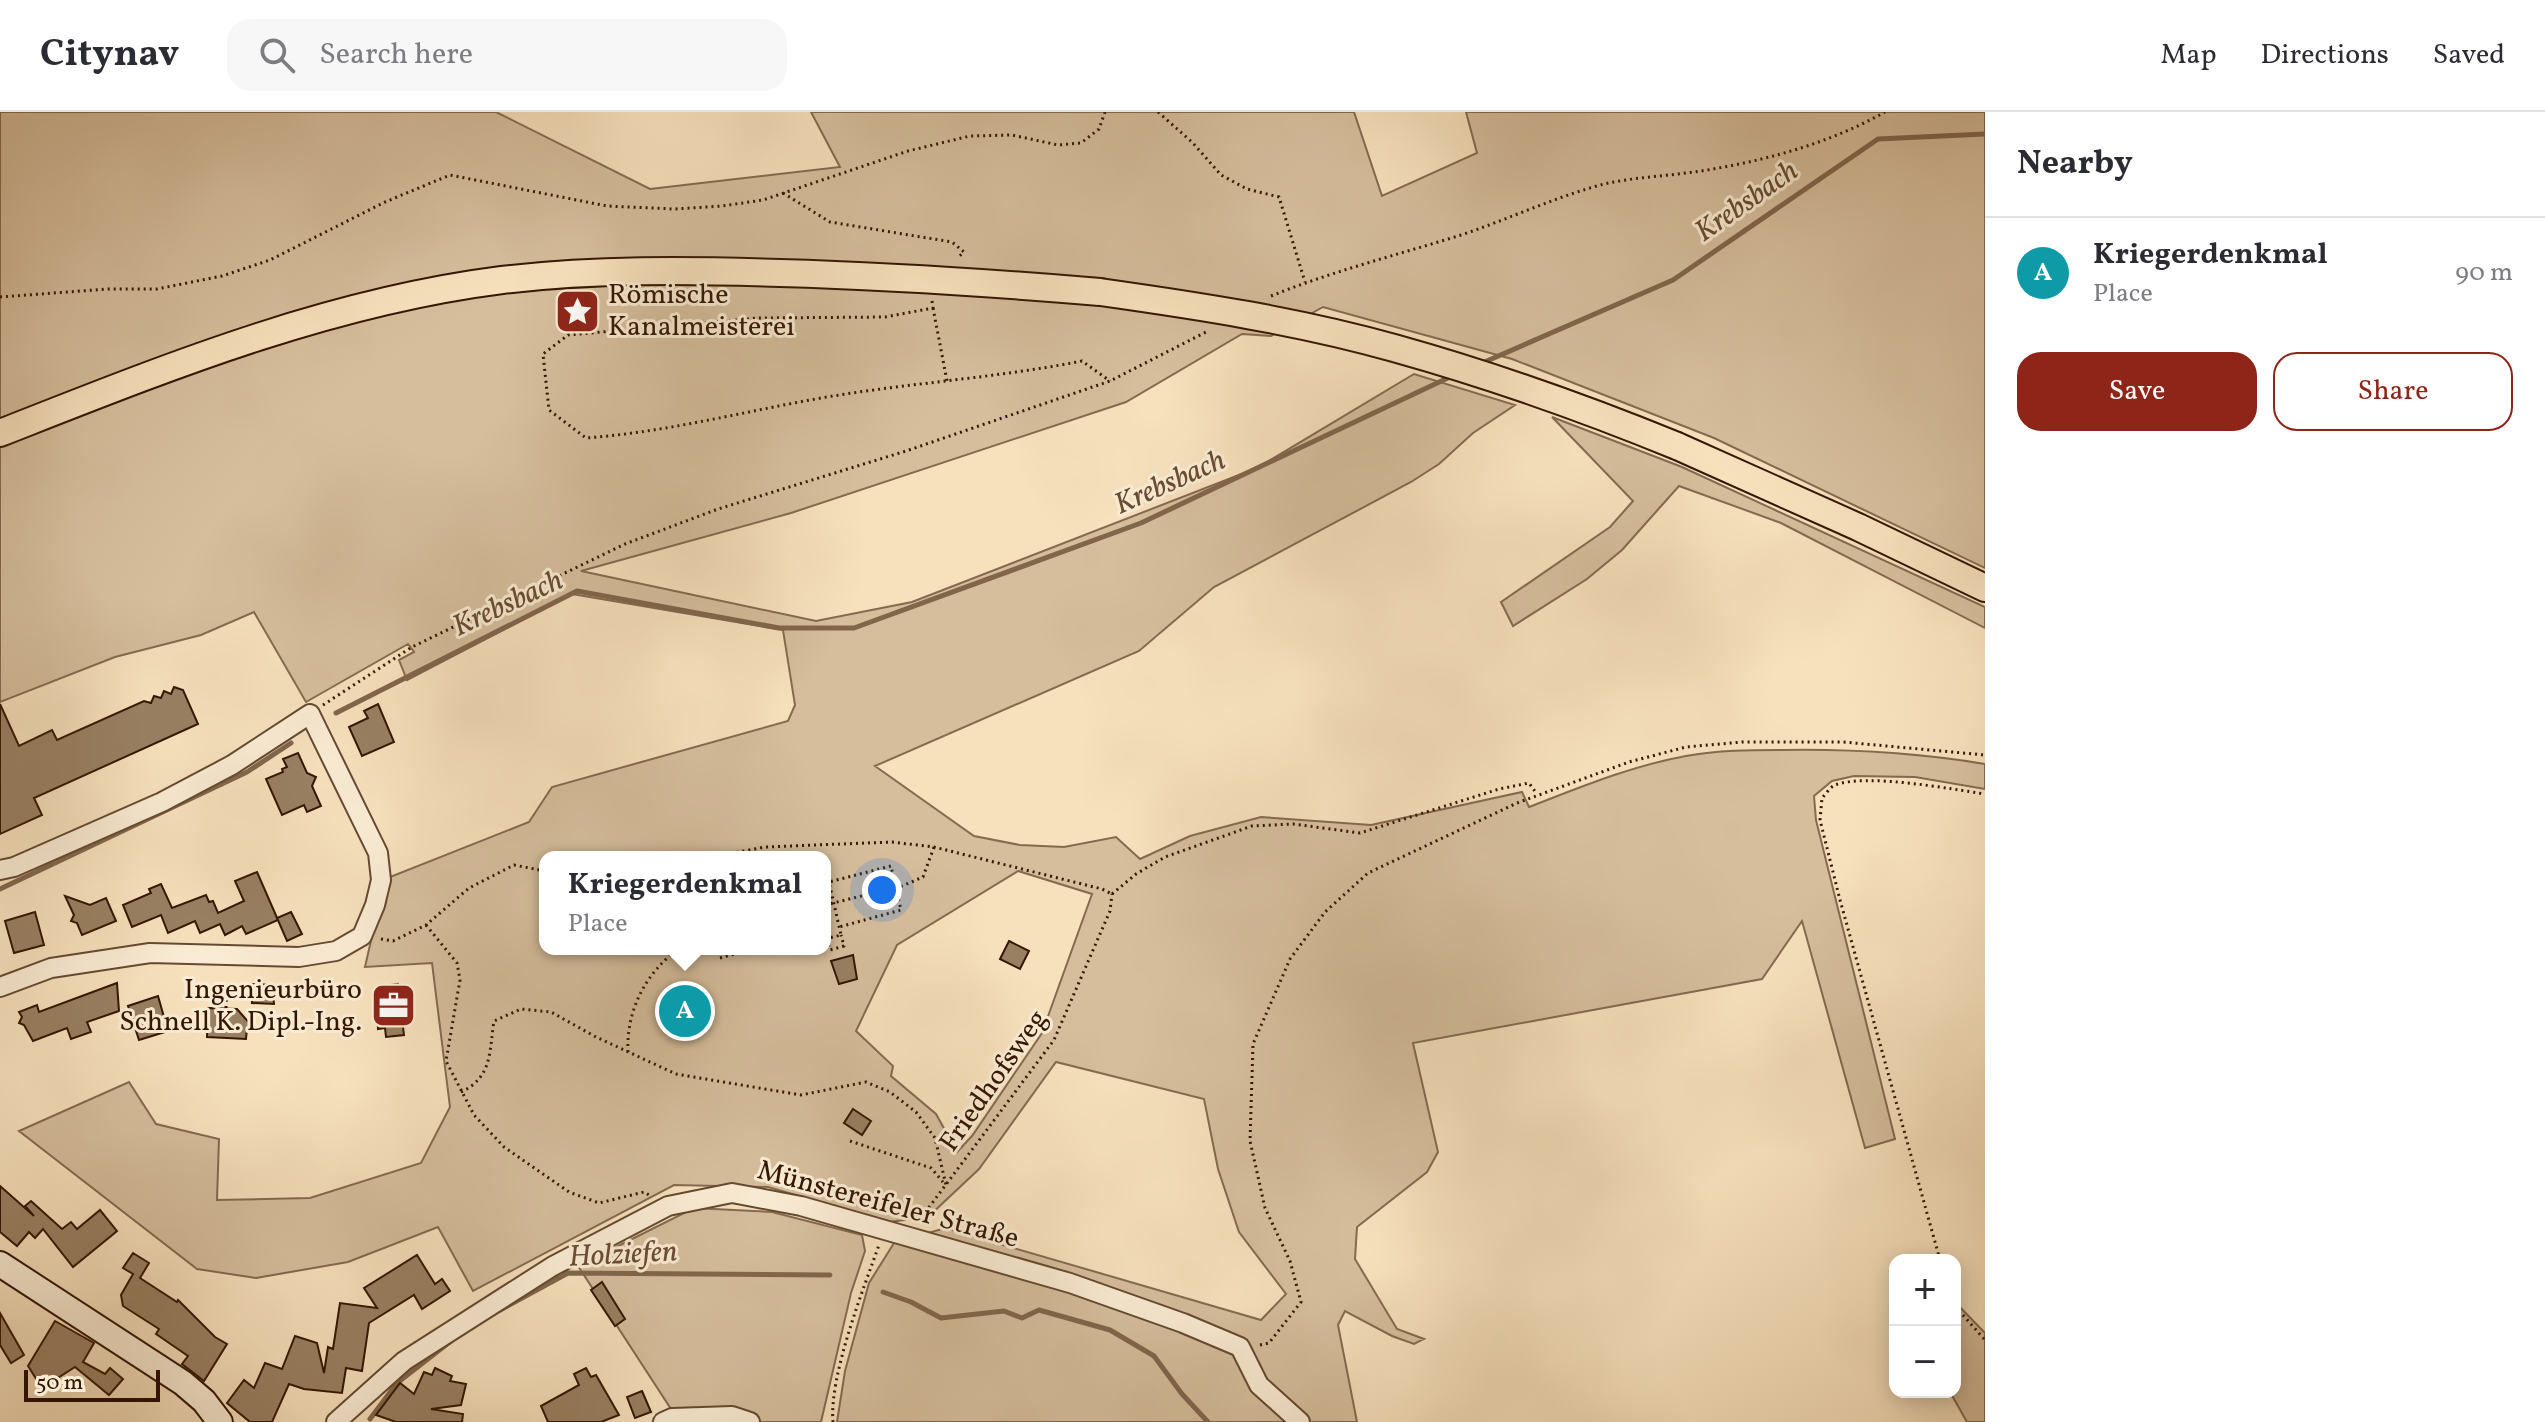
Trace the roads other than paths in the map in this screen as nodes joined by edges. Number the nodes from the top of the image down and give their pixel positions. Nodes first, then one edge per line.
1 (0, 433) edge
2 (1985, 588) edge
3 (0, 870) edge
4 (0, 987) edge
5 (0, 1264) edge
6 (341, 1421) edge
7 (220, 1422) edge
8 (663, 1422) edge
9 (750, 1422) edge
10 (1300, 1422) edge

1 - 2 main road, bridge
3 - 4 street
5 - 7 main road
6 - 10 street, Münstereifeler Straße
8 - 9 street

